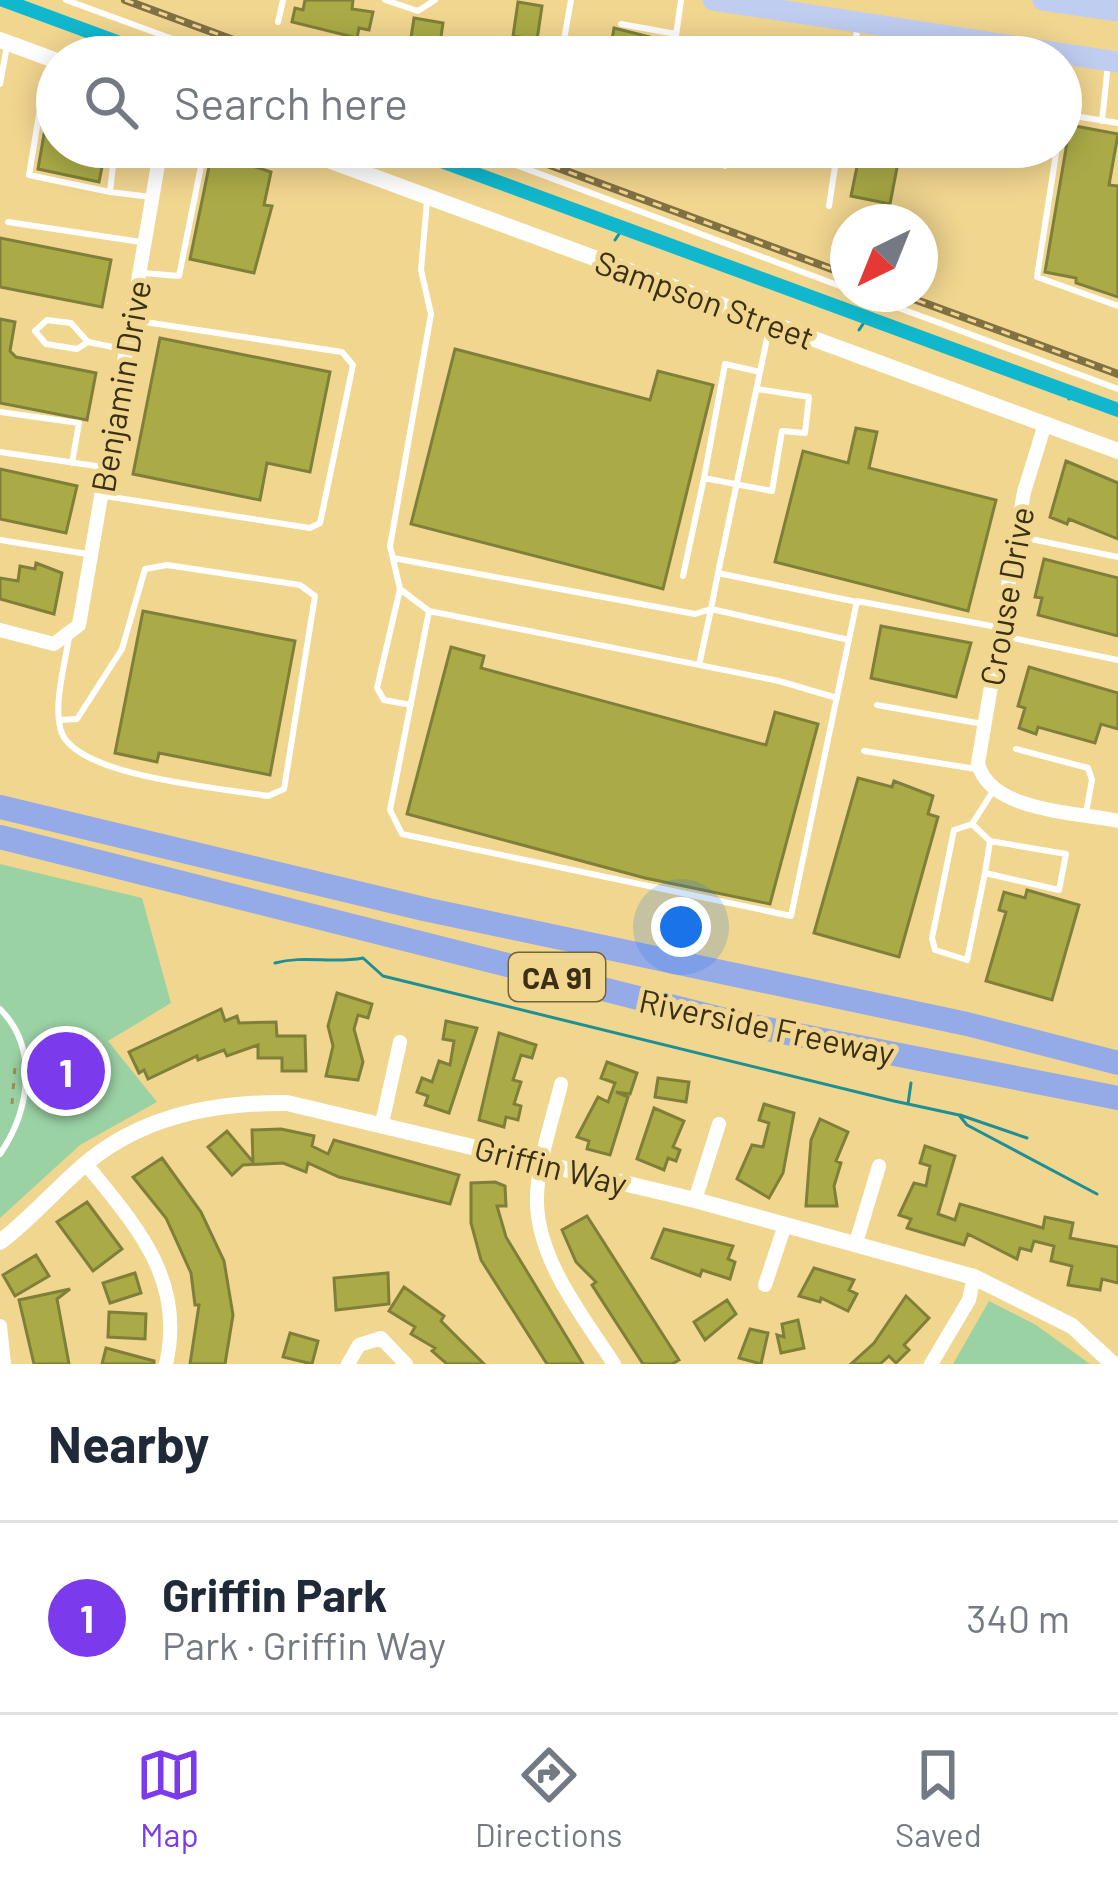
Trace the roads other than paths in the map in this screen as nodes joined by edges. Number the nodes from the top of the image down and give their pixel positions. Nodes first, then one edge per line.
1 (66, 0) edge
2 (283, 0) edge
3 (385, 0) edge
4 (435, 0) edge
5 (571, 0) edge
6 (681, 0) edge
7 (713, 0) edge
8 (1043, 0) edge
9 (1118, 11) edge
10 (278, 22) dead end
11 (859, 22) junction
12 (621, 24) dead end
13 (676, 34) joint
14 (165, 36) edge
15 (565, 36) edge
16 (857, 36) edge
17 (950, 36) edge
18 (4, 41) edge
19 (36, 53) edge
20 (1082, 56) edge
21 (1113, 61) edge
22 (0, 84) edge
23 (1082, 118) edge
24 (1102, 121) junction
25 (1118, 123) edge
26 (36, 133) edge
27 (113, 168) edge
28 (158, 168) edge
29 (201, 168) edge
30 (349, 168) edge
31 (524, 168) edge
32 (835, 168) edge
33 (1054, 168) edge
34 (110, 192) junction
35 (153, 197) junction
36 (427, 197) junction
37 (829, 206) dead end
38 (8, 222) dead end
39 (145, 242) junction
40 (140, 272) junction
41 (830, 282) edge
42 (1118, 306) edge
43 (910, 312) edge
44 (132, 320) junction
45 (771, 323) junction
46 (88, 342) junction
47 (126, 350) junction
48 (760, 372) junction
49 (757, 389) junction
50 (1118, 389) edge
51 (0, 412) edge
52 (1045, 424) junction
53 (1118, 451) edge
54 (0, 452) edge
55 (73, 463) junction
56 (106, 468) junction
57 (704, 478) junction
58 (737, 482) junction
59 (101, 495) junction
60 (1016, 536) junction
61 (0, 540) edge
62 (91, 555) junction
63 (1118, 556) edge
64 (393, 558) junction
65 (718, 573) junction
66 (683, 576) dead end
67 (400, 589) junction
68 (857, 602) junction
69 (711, 609) junction
70 (429, 611) junction
71 (0, 630) edge
72 (74, 631) junction
73 (1000, 631) junction
74 (849, 640) junction
75 (1118, 660) edge
76 (699, 665) junction
77 (837, 698) junction
78 (411, 705) junction
79 (877, 705) dead end
80 (60, 720) junction
81 (983, 724) junction
82 (1016, 749) dead end
83 (864, 752) dead end
84 (980, 770) junction
85 (994, 788) junction
86 (0, 807) edge
87 (1085, 814) junction
88 (1118, 821) edge
89 (972, 824) junction
90 (0, 837) edge
91 (990, 841) junction
92 (985, 873) junction
93 (0, 1010) edge
94 (967, 1024) junction
95 (400, 1042) dead end
96 (1118, 1050) edge
97 (1118, 1063) edge
98 (561, 1084) dead end
99 (1118, 1098) edge
100 (382, 1123) junction
101 (719, 1124) dead end
102 (0, 1154) edge
103 (86, 1164) junction
104 (542, 1164) junction
105 (879, 1166) dead end
106 (695, 1200) junction
107 (785, 1225) junction
108 (0, 1242) edge
109 (856, 1243) junction
110 (974, 1277) junction
111 (765, 1285) dead end
112 (0, 1326) edge
113 (4, 1364) edge
114 (166, 1364) edge
115 (348, 1364) edge
116 (406, 1364) edge
117 (614, 1364) edge
118 (931, 1364) edge
119 (1113, 1364) edge

1 - 14 lane
2 - 10 lane
3 - 4 lane
5 - 15 lane
6 - 13 lane
7 - 11 main road
8 - 9 main road
11 - 16 lane
11 - 17 main road
12 - 13 lane
18 - 19 street
18 - 22 lane
20 - 21 main road
21 - 24 lane
23 - 24 lane
24 - 25 lane
26 - 34 lane
27 - 34 lane
28 - 35 street, Benjamin Drive
29 - 40 lane
30 - 36 street, Sampson Street
31 - 41 lane
32 - 37 lane
33 - 42 lane
34 - 35 lane
35 - 39 street, Benjamin Drive
36 - 45 street, Sampson Street
36 - 64 lane
38 - 39 lane
39 - 40 street, Benjamin Drive
40 - 44 street, Benjamin Drive
43 - 50 lane
44 - 47 street, Benjamin Drive
44 - 59 lane
45 - 48 lane
45 - 52 street, Sampson Street
46 - 46 lane
46 - 47 lane
47 - 56 street, Benjamin Drive
48 - 49 lane
48 - 57 lane
49 - 58 lane
49 - 58 lane
51 - 55 lane
52 - 53 street, Sampson Street
52 - 60 street, Crouse Drive
54 - 55 lane
55 - 56 lane
56 - 59 street, Benjamin Drive
57 - 58 lane
57 - 66 lane
58 - 65 lane
59 - 62 street, Benjamin Drive
60 - 63 lane
60 - 73 street, Crouse Drive
61 - 62 lane
62 - 72 street, Benjamin Drive
64 - 67 lane
64 - 69 lane
65 - 68 lane
65 - 69 lane
67 - 70 lane
67 - 78 lane
68 - 73 lane
68 - 74 lane
69 - 74 lane
69 - 76 lane
70 - 76 lane
70 - 78 lane
71 - 72 street
72 - 80 lane
73 - 75 lane
73 - 81 street, Crouse Drive
74 - 77 lane
76 - 77 lane
77 - 78 lane
79 - 81 lane
80 - 80 lane
81 - 84 street, Crouse Drive
82 - 87 lane
83 - 84 lane
84 - 85 street
85 - 87 street
85 - 89 lane
86 - 94 highway, Riverside Freeway / CA 91
87 - 88 street
89 - 91 lane
89 - 92 lane
90 - 99 highway, Riverside Freeway / CA 91
91 - 92 lane
91 - 92 lane
93 - 102 lane
94 - 96 highway
94 - 97 highway, Riverside Freeway / CA 91
95 - 100 street
98 - 104 street
100 - 103 street, Griffin Way
100 - 104 street, Griffin Way
101 - 106 street
103 - 108 street, Griffin Way
103 - 114 street
104 - 106 street, Griffin Way
104 - 117 street
105 - 109 street
106 - 107 street, Griffin Way
107 - 109 street, Griffin Way
107 - 111 street
109 - 110 street, Griffin Way
110 - 118 street
110 - 119 street, Griffin Way
112 - 113 street
115 - 116 street

